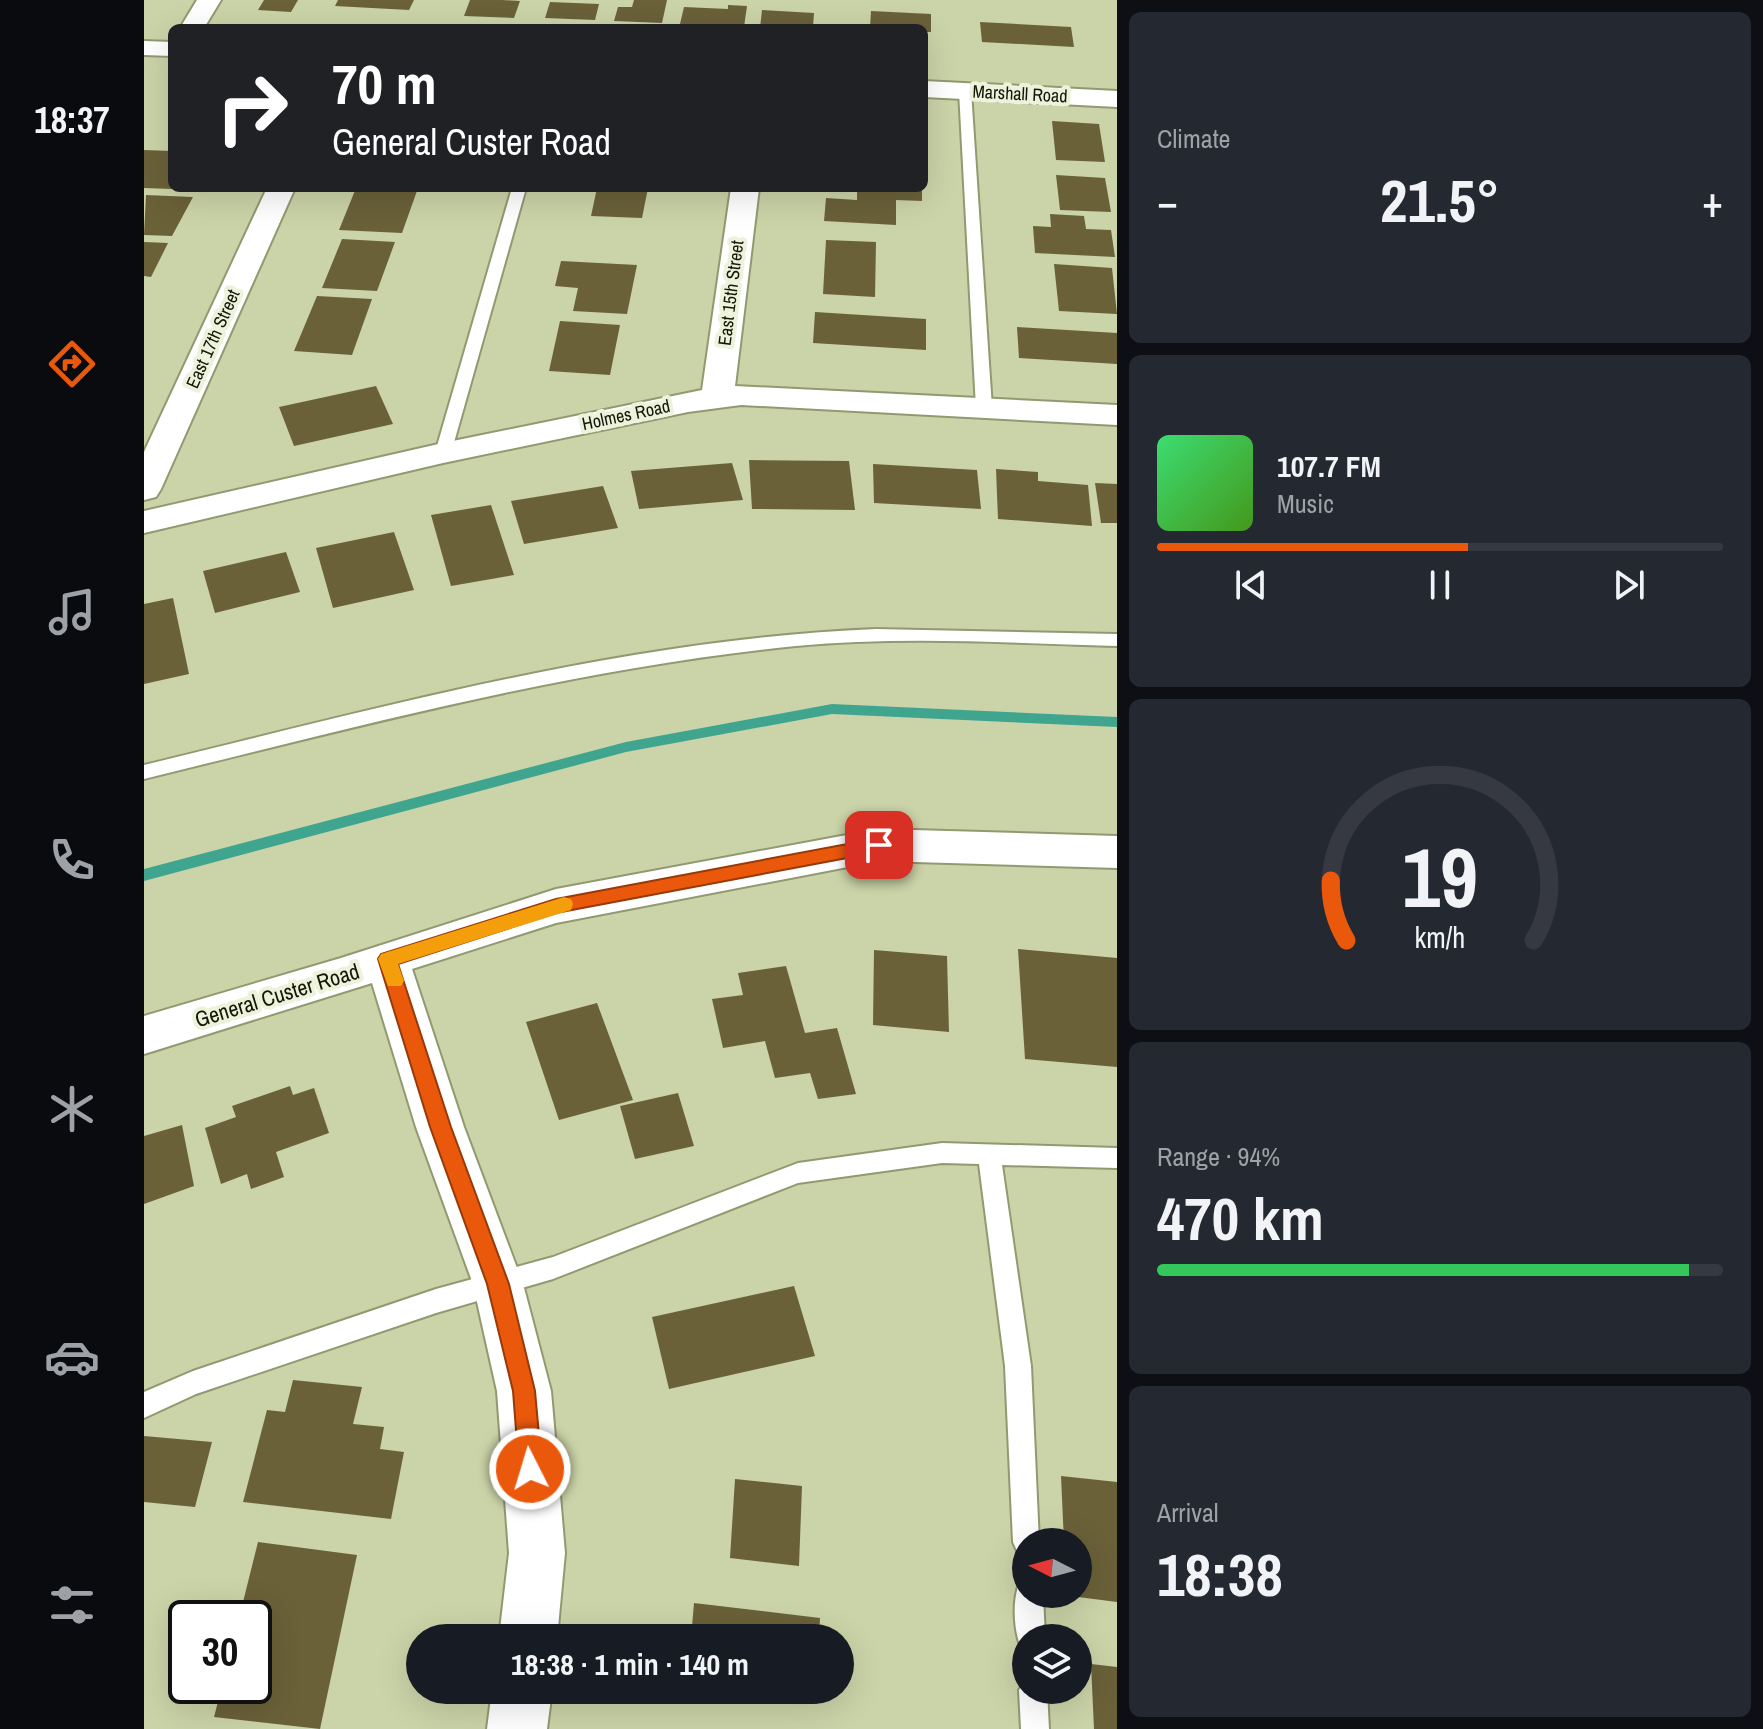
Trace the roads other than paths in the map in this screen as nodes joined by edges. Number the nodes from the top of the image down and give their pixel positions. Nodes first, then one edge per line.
1 (209, 0) edge
2 (194, 24) edge
3 (144, 48) edge
4 (168, 49) edge
5 (928, 89) edge
6 (965, 91) junction
7 (1117, 99) edge
8 (279, 192) edge
9 (518, 192) edge
10 (744, 192) edge
11 (717, 398) junction
12 (984, 408) junction
13 (1117, 415) edge
14 (443, 453) junction
15 (144, 489) edge
16 (144, 522) edge
17 (1117, 640) edge
18 (144, 772) edge
19 (1117, 852) edge
20 (387, 959) junction
21 (144, 1035) edge
22 (989, 1154) junction
23 (1117, 1158) edge
24 (498, 1284) junction
25 (144, 1405) edge
26 (1025, 1528) edge
27 (529, 1624) edge
28 (520, 1704) edge
29 (1034, 1704) edge
30 (517, 1729) edge
31 (1035, 1729) edge

1 - 2 street
3 - 4 street
5 - 6 street, Marshall Road
6 - 7 street, Marshall Road
6 - 12 lane
8 - 15 street, East 17th Street
9 - 14 lane
10 - 11 street, East 15th Street
11 - 12 street, Holmes Road
11 - 14 street, Holmes Road
12 - 13 street, Holmes Road
14 - 16 street, Holmes Road
17 - 18 lane
19 - 20 street, General Custer Road
20 - 21 street, General Custer Road
20 - 24 street
22 - 23 lane
22 - 24 lane
22 - 26 lane
24 - 25 lane
24 - 27 street
28 - 30 street
29 - 31 lane

